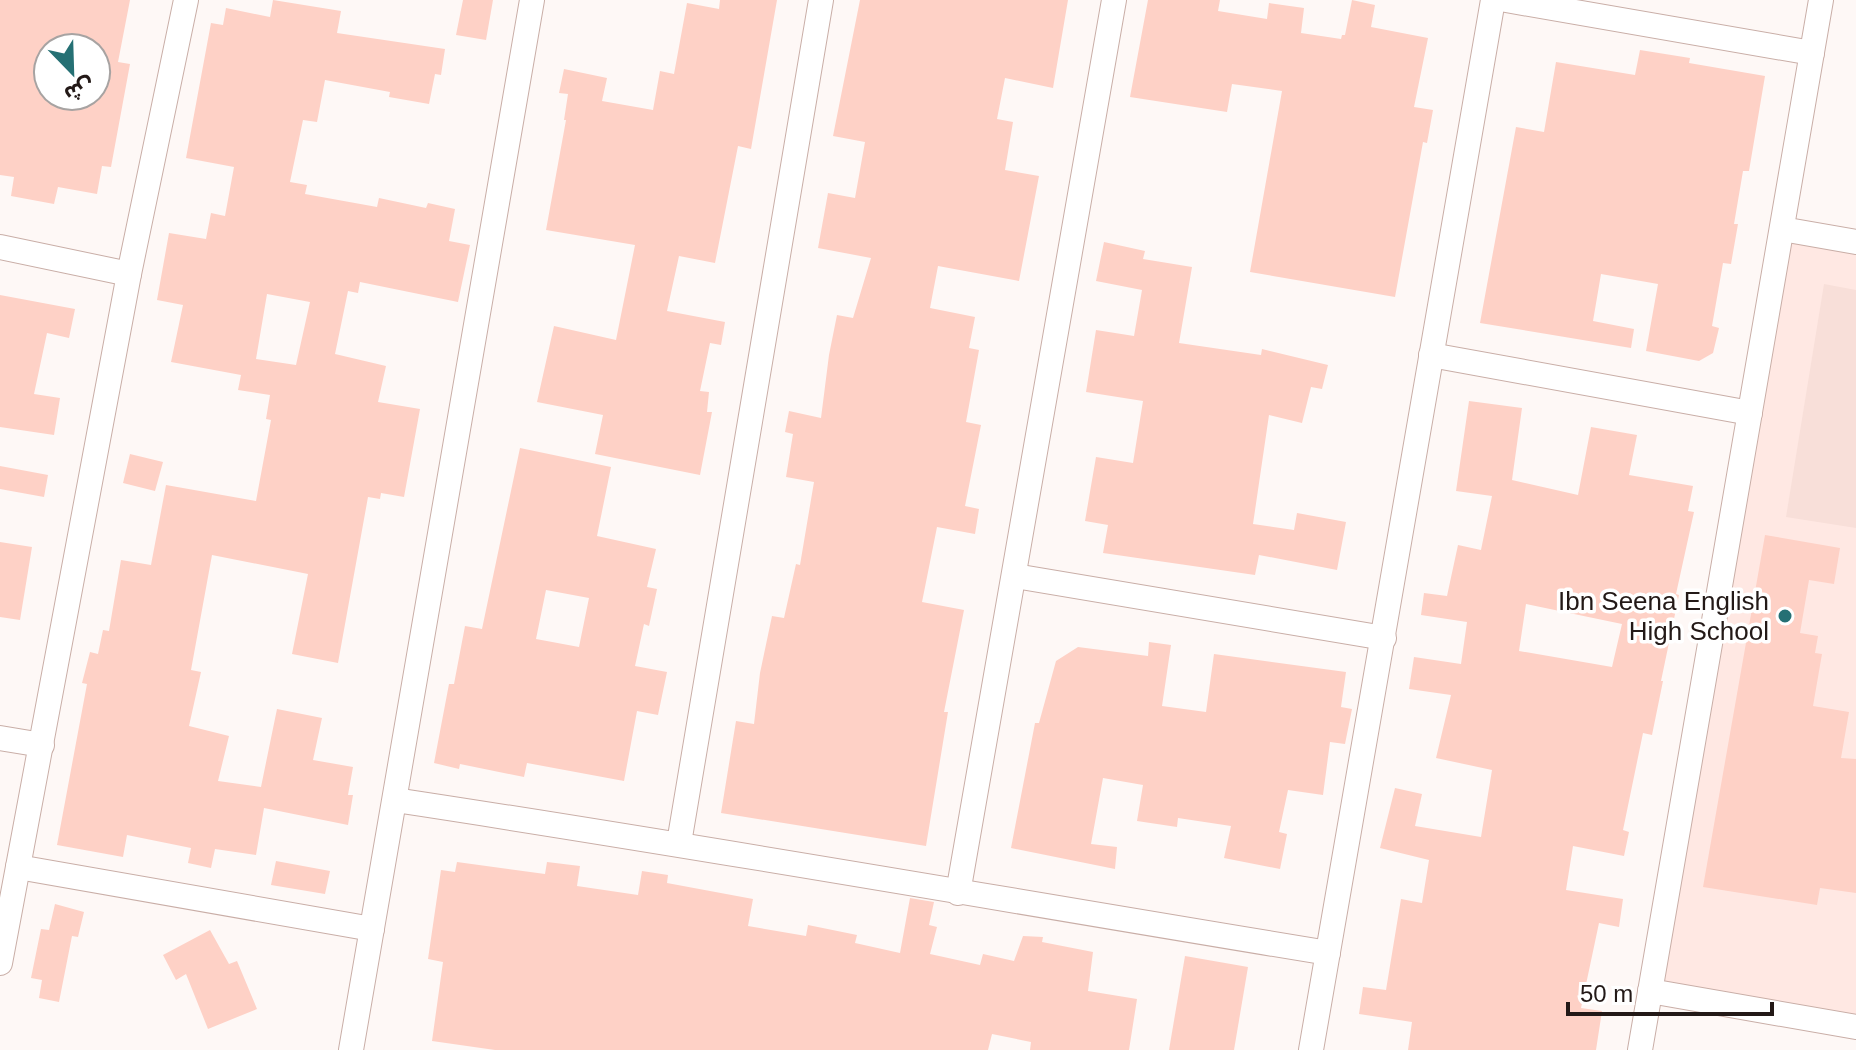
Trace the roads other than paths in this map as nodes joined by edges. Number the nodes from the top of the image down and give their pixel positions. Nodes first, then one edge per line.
1 (186, 0) edge
2 (532, 0) edge
3 (821, 0) edge
4 (1114, 0) edge
5 (1493, 0) edge
6 (1506, 0) edge
7 (1821, 0) edge
8 (1812, 53) junction
9 (1782, 229) junction
10 (1856, 242) edge
11 (0, 247) edge
12 (129, 274) junction
13 (1431, 355) junction
14 (1750, 413) junction
15 (1015, 576) junction
16 (1384, 638) junction
17 (0, 738) edge
18 (42, 745) junction
19 (395, 800) junction
20 (679, 843) junction
21 (18, 867) junction
22 (958, 893) junction
23 (372, 929) junction
24 (1328, 953) junction
25 (0, 963) edge
26 (1650, 991) junction
27 (1856, 1027) edge
28 (351, 1050) edge
29 (1311, 1050) edge
30 (1640, 1050) edge

1 - 12 street
2 - 19 street
3 - 20 street
4 - 15 street
5 - 13 street
6 - 8 street
7 - 8 street
8 - 9 street
9 - 10 street
9 - 14 street
11 - 12 street
12 - 18 street
13 - 14 street
13 - 16 street
14 - 26 street
15 - 16 street
15 - 22 street
16 - 24 street
17 - 18 street
18 - 21 street
19 - 20 street
19 - 23 street
20 - 22 street
21 - 23 street
21 - 25 street
22 - 24 street
23 - 28 street
24 - 29 street
26 - 27 street
26 - 30 street

